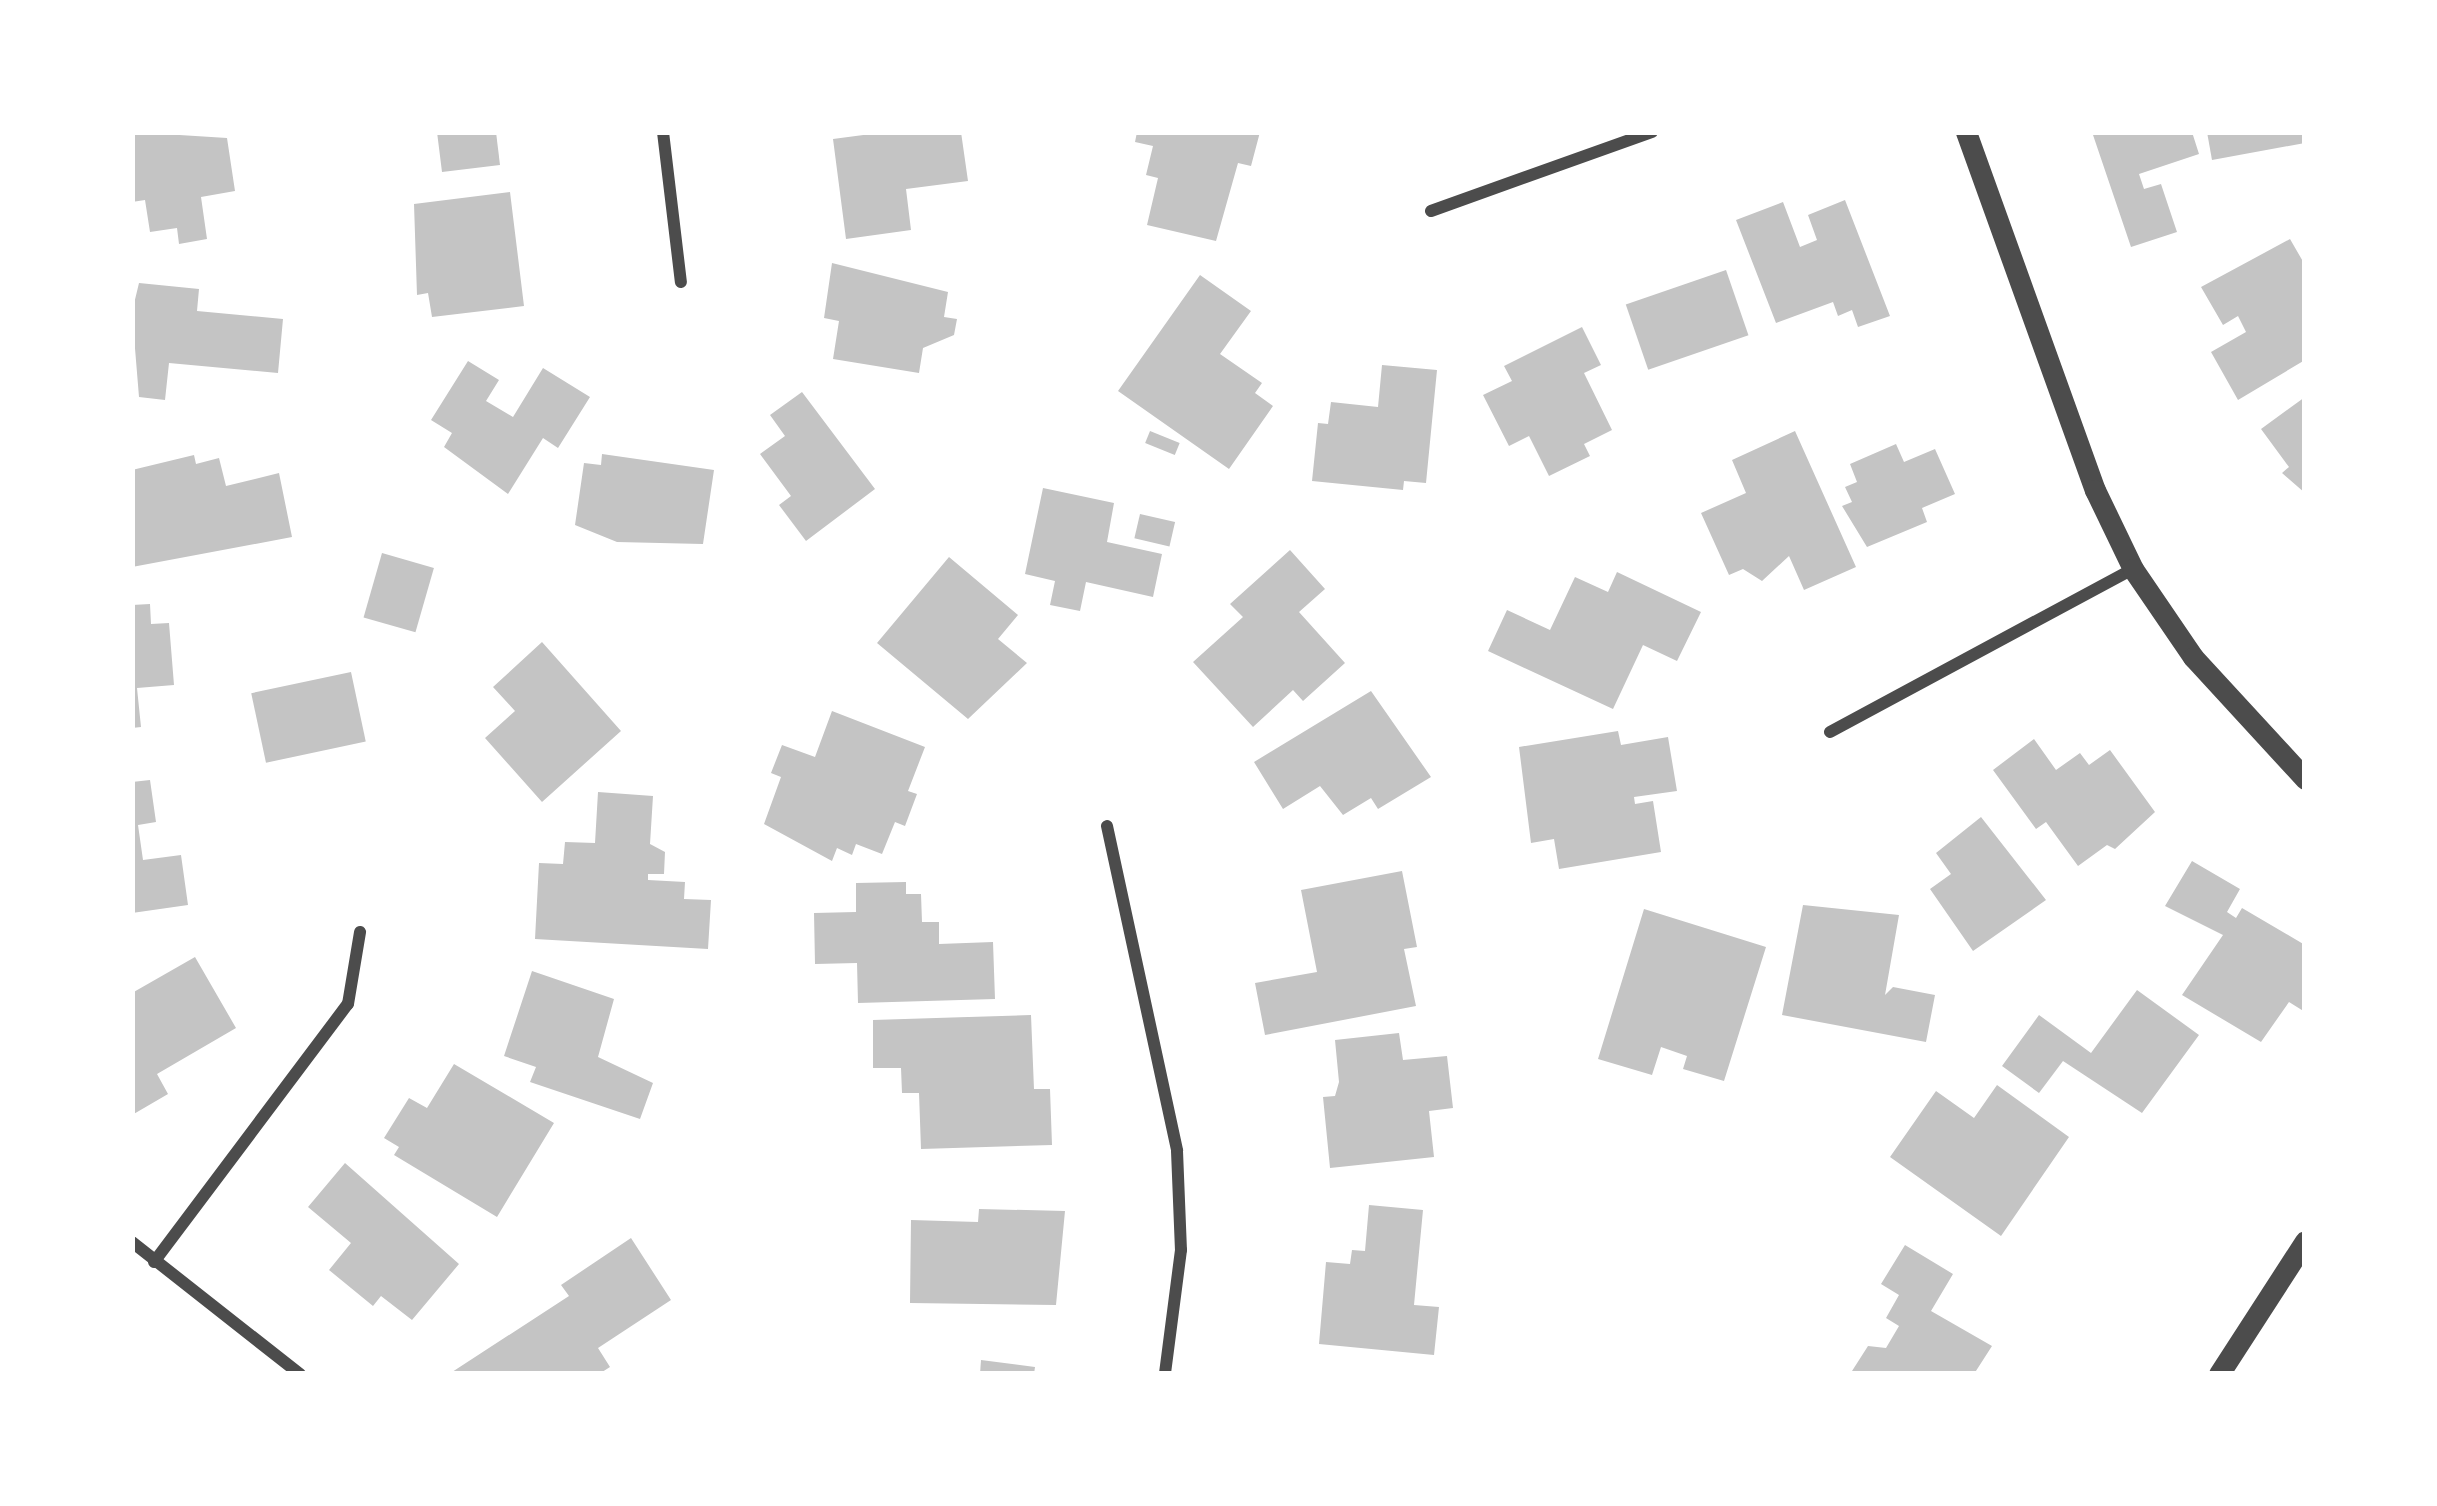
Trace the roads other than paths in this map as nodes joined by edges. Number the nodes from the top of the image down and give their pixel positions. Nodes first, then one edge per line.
1 (663, 132) edge
2 (1652, 132) edge
3 (1966, 132) edge
4 (1431, 211) dead end
5 (681, 282) dead end
6 (2133, 569) junction
7 (1830, 732) dead end
8 (2305, 779) edge
9 (1107, 826) dead end
10 (360, 932) dead end
11 (2305, 1241) edge
12 (132, 1243) edge
13 (154, 1262) junction
14 (299, 1374) edge
15 (1165, 1374) edge
16 (2219, 1374) edge

1 - 5 street
2 - 4 street
3 - 6 street
6 - 7 street
6 - 8 street
9 - 15 street
10 - 13 street
11 - 16 street
12 - 13 street
13 - 14 street

